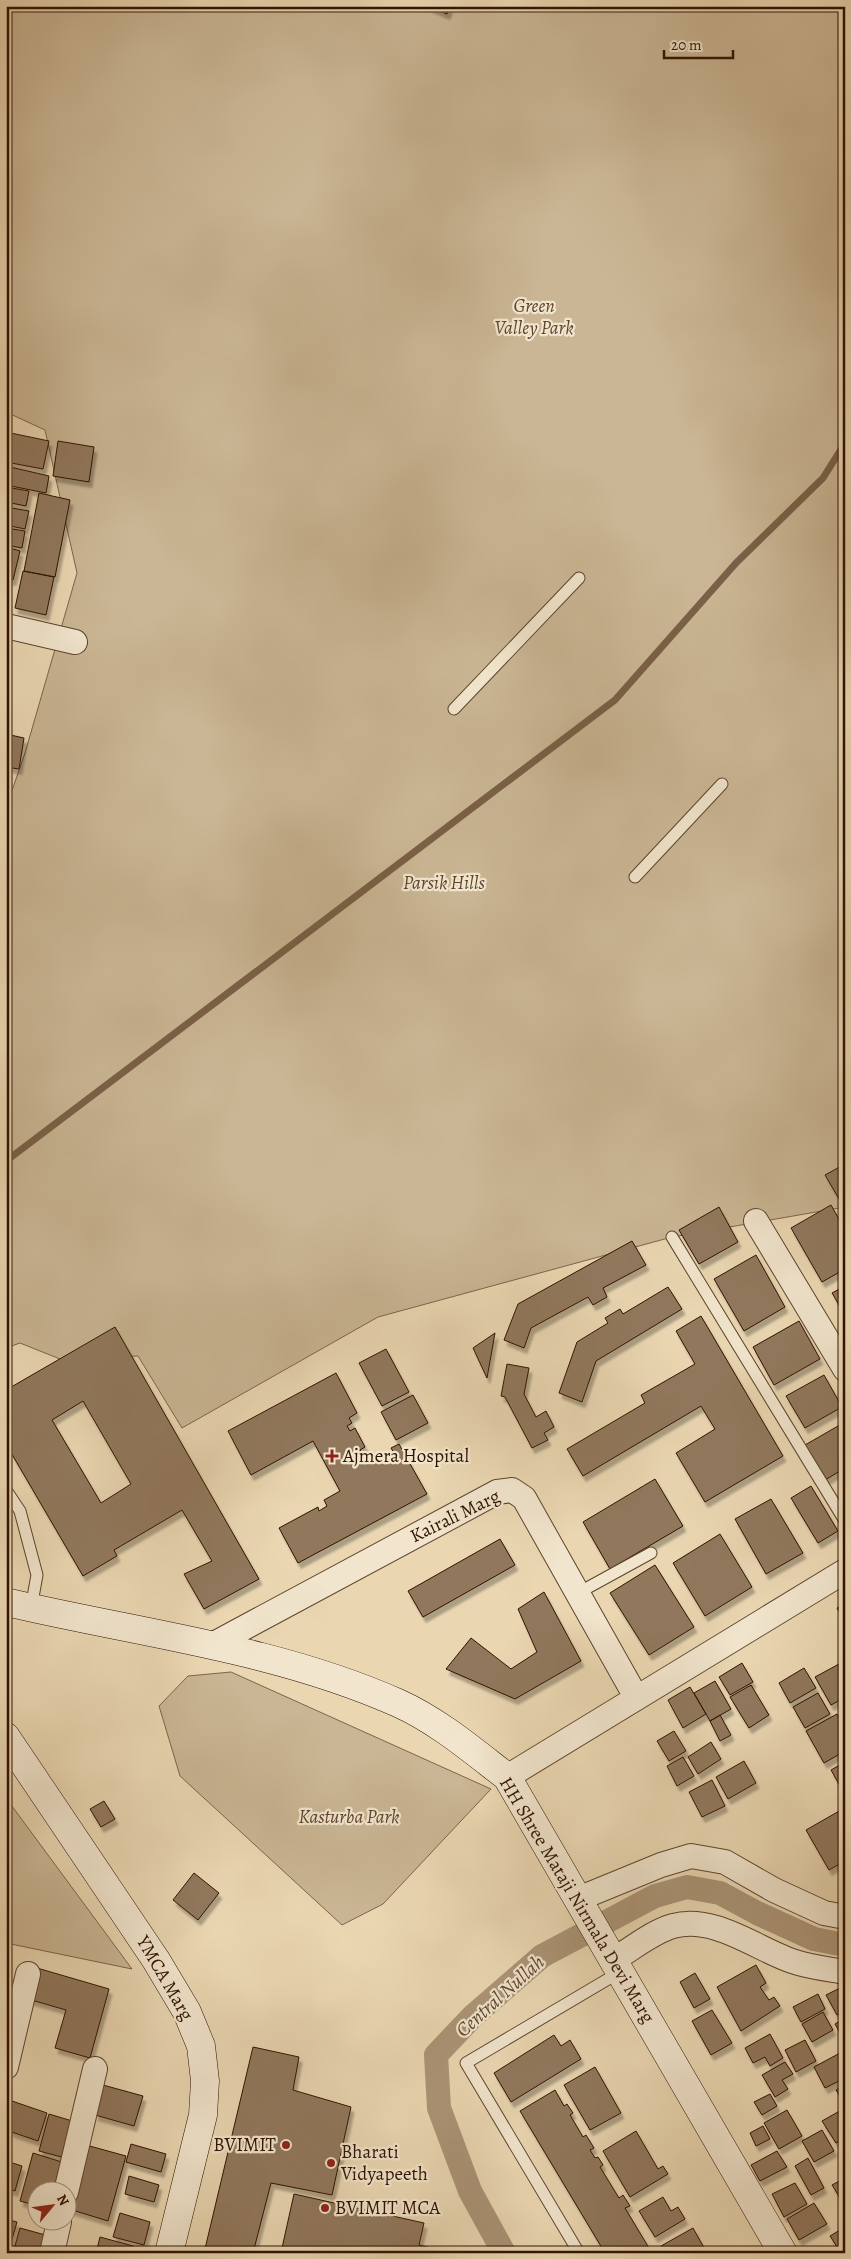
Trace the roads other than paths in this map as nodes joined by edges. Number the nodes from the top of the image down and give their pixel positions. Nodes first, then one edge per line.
1 (579, 578) dead end
2 (6, 626) edge
3 (75, 642) dead end
4 (454, 709) dead end
5 (722, 784) dead end
6 (635, 877) dead end
7 (756, 1221) dead end
8 (672, 1237) dead end
9 (845, 1368) edge
10 (6, 1490) edge
11 (845, 1521) edge
12 (651, 1553) dead end
13 (845, 1571) edge
14 (578, 1593) junction
15 (19, 1605) edge
16 (212, 1645) junction
17 (636, 1696) junction
18 (6, 1737) edge
19 (507, 1777) junction
20 (581, 1904) junction
21 (845, 1917) edge
22 (614, 1961) junction
23 (845, 1972) edge
24 (28, 1974) dead end
25 (6, 2067) edge
26 (95, 2069) dead end
27 (68, 2182) edge
28 (57, 2232) edge
29 (52, 2253) edge
30 (169, 2253) edge
31 (578, 2253) edge
32 (783, 2253) edge

1 - 4 lane
2 - 3 street
5 - 6 lane
7 - 9 street
8 - 11 lane
10 - 15 lane
12 - 14 lane
13 - 17 street
14 - 16 street, Kairali Marg
14 - 17 street, Kairali Marg
15 - 16 main road, HH Shree Mataji Nirmala Devi Marg
16 - 19 main road, HH Shree Mataji Nirmala Devi Marg
17 - 19 street
18 - 30 main road, YMCA Marg
19 - 20 main road, HH Shree Mataji Nirmala Devi Marg
20 - 21 street
20 - 22 main road, HH Shree Mataji Nirmala Devi Marg
22 - 23 street
22 - 31 lane
22 - 32 main road, HH Shree Mataji Nirmala Devi Marg
24 - 25 street
26 - 27 street
28 - 29 street

